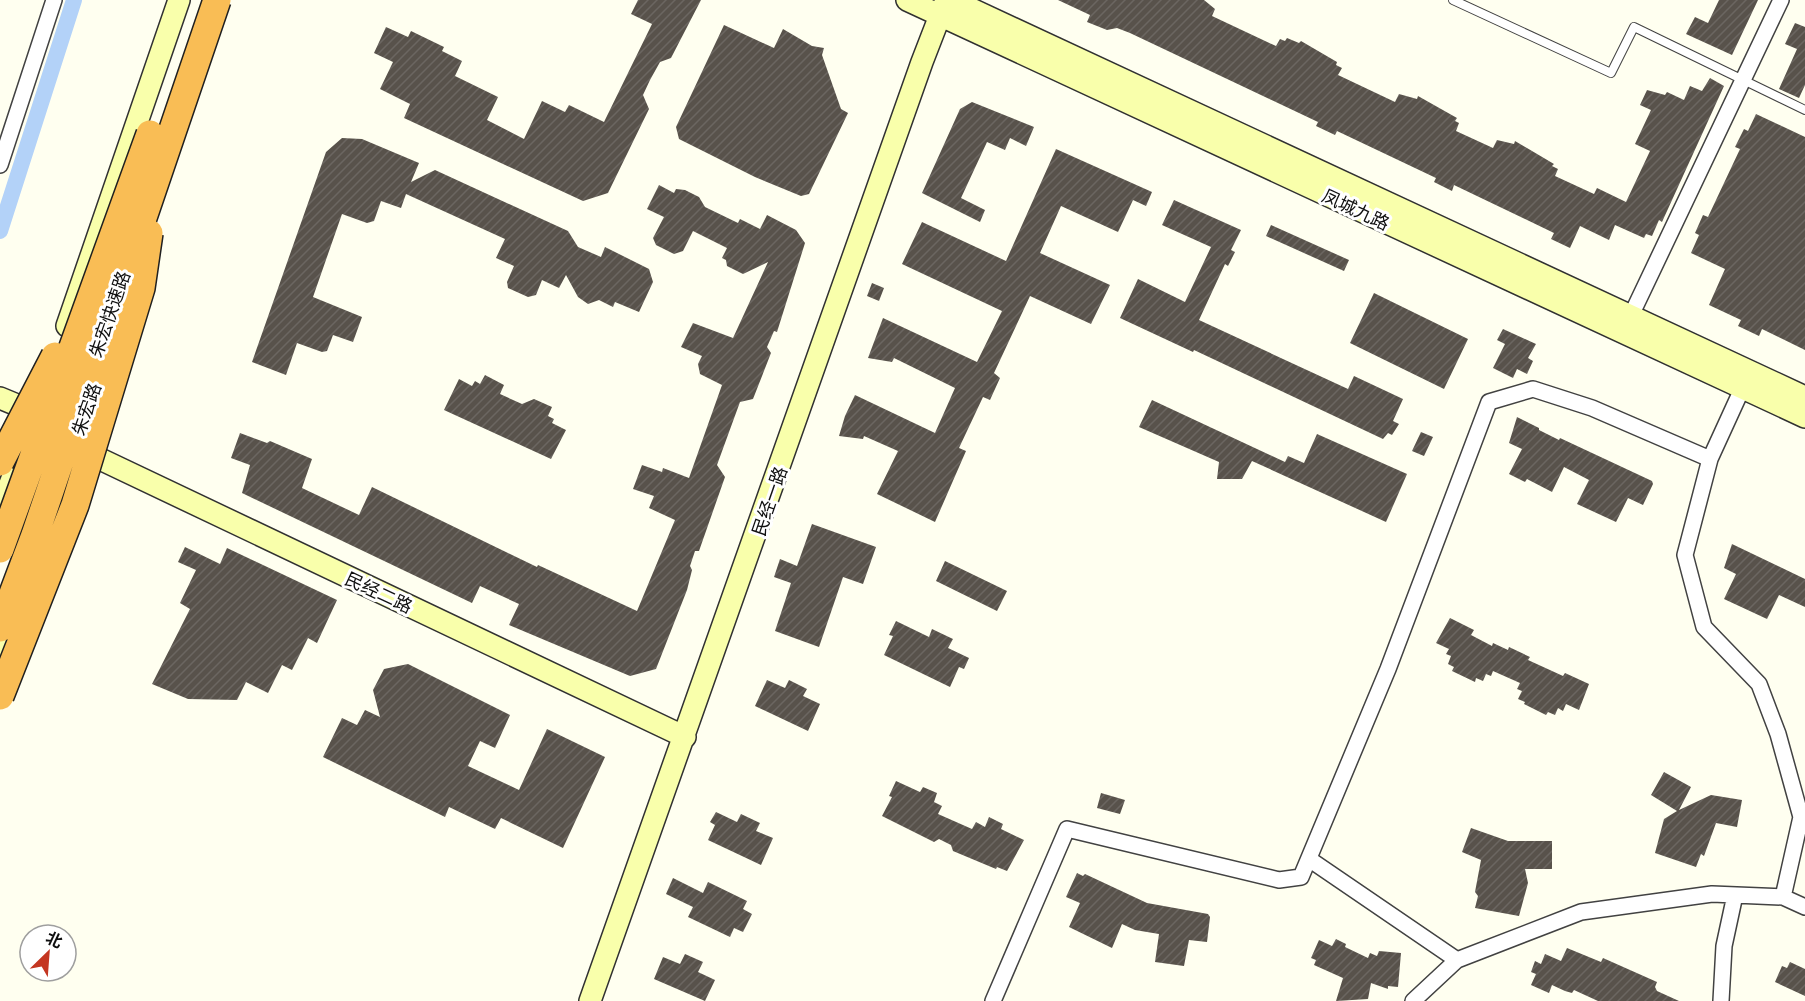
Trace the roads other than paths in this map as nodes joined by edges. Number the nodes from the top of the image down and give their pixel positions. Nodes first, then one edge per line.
1 (54, 0) edge
2 (179, 0) edge
3 (198, 0) edge
4 (217, 0) edge
5 (230, 0) edge
6 (908, 0) edge
7 (1453, 0) edge
8 (1781, 0) edge
9 (946, 5) edge
10 (1744, 80) junction
11 (1805, 110) edge
12 (160, 162) junction
13 (0, 165) edge
14 (107, 256) junction
15 (1627, 324) junction
16 (1742, 389) junction
17 (1805, 397) edge
18 (0, 398) edge
19 (37, 412) junction
20 (1805, 417) edge
21 (73, 447) junction
22 (1710, 459) junction
23 (0, 462) edge
24 (0, 508) edge
25 (0, 549) edge
26 (0, 628) edge
27 (0, 647) edge
28 (0, 696) edge
29 (685, 737) junction
30 (1309, 859) junction
31 (1735, 895) junction
32 (1783, 897) junction
33 (1805, 907) edge
34 (1457, 960) junction
35 (590, 1001) edge
36 (993, 1001) edge
37 (1413, 1001) edge
38 (1721, 1001) edge

1 - 13 street
2 - 19 street
3 - 14 highway, 朱宏快速路, bridge
4 - 12 highway, 朱宏快速路, bridge
5 - 21 street, 朱宏路
6 - 9 street, 凤城九路
7 - 10 lane
8 - 10 street
9 - 15 street, 凤城九路
9 - 29 street, 民经一路
10 - 11 lane
10 - 15 street
12 - 26 highway, 朱宏快速路, bridge
12 - 28 highway, bridge
14 - 23 highway, bridge
14 - 25 highway, 朱宏快速路, bridge
15 - 16 street, 凤城九路
15 - 17 street, 凤城九路
16 - 20 street, 凤城九路
16 - 22 street
18 - 19 street
19 - 21 street, 民经二路
19 - 24 street
21 - 27 street, 朱宏路
21 - 29 street, 民经二路
22 - 30 street
22 - 32 street
29 - 35 street, 民经一路
30 - 34 street
30 - 36 street
31 - 32 street
31 - 34 street
31 - 38 street
32 - 33 street
34 - 37 street

